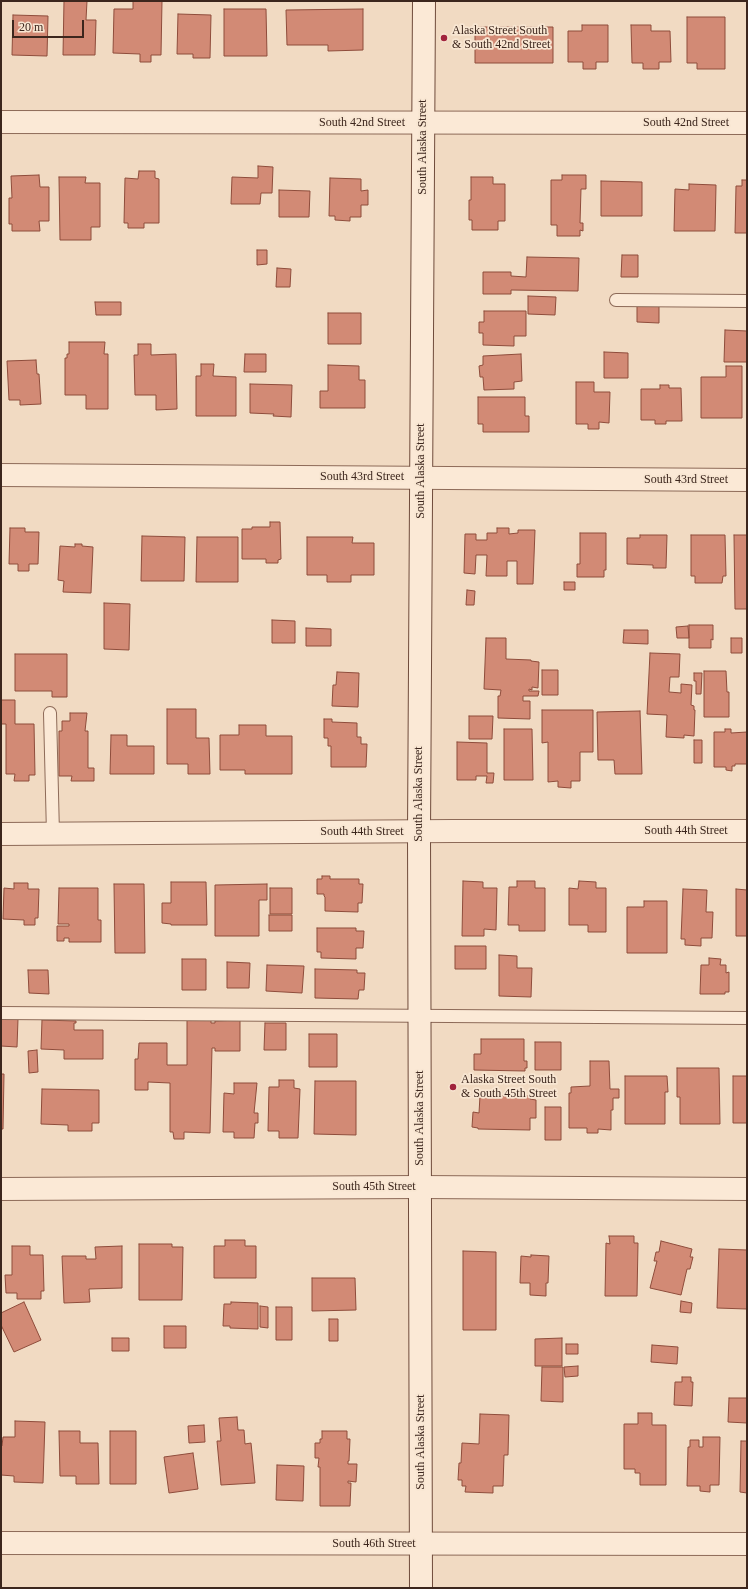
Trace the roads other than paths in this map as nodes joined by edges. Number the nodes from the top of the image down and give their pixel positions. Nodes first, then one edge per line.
1 (424, 1) edge
2 (1, 122) edge
3 (423, 123) junction
4 (747, 123) edge
5 (616, 300) dead end
6 (747, 301) edge
7 (1, 475) edge
8 (421, 478) junction
9 (747, 480) edge
10 (50, 713) dead end
11 (419, 831) junction
12 (747, 831) edge
13 (1, 834) edge
14 (53, 834) junction
15 (1, 1013) edge
16 (420, 1015) junction
17 (747, 1018) edge
18 (420, 1187) junction
19 (1, 1189) edge
20 (747, 1189) edge
21 (1, 1543) edge
22 (421, 1544) junction
23 (747, 1544) edge
24 (421, 1588) edge

1 - 3 street, South Alaska Street
2 - 3 street, South 42nd Street
3 - 4 street, South 42nd Street
3 - 8 street, South Alaska Street
5 - 6 lane
7 - 8 street, South 43rd Street
8 - 9 street, South 43rd Street
8 - 11 street, South Alaska Street
10 - 14 lane
11 - 12 street, South 44th Street
11 - 14 street, South 44th Street
11 - 16 street, South Alaska Street
13 - 14 street, South 44th Street
15 - 16 lane
16 - 17 lane
16 - 18 street, South Alaska Street
18 - 19 street, South 45th Street
18 - 20 street, South 45th Street
18 - 22 street, South Alaska Street
21 - 22 street, South 46th Street
22 - 23 street, South 46th Street
22 - 24 street, South Alaska Street

